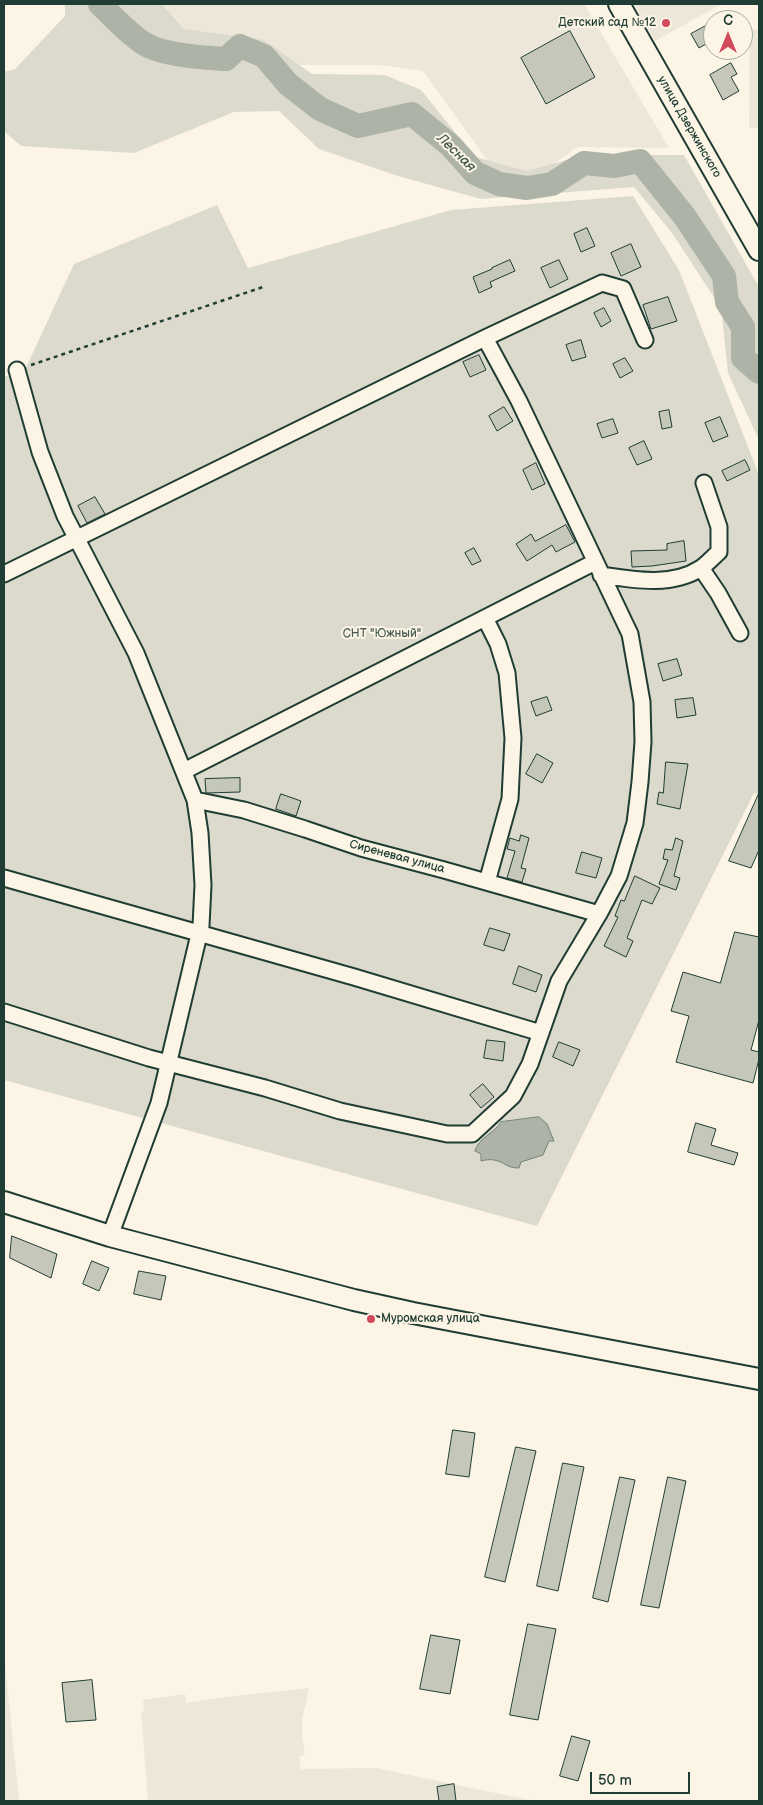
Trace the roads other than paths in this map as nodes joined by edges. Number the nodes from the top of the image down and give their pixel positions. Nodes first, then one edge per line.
1 (619, 4) edge
2 (759, 250) edge
3 (485, 338) junction
4 (645, 340) dead end
5 (17, 370) road end
6 (704, 483) dead end
7 (77, 539) junction
8 (701, 568) junction
9 (598, 569) junction
10 (4, 574) edge
11 (485, 618) junction
12 (740, 633) dead end
13 (184, 771) junction
14 (195, 800) junction
15 (4, 878) edge
16 (488, 882) junction
17 (600, 914) junction
18 (199, 934) junction
19 (4, 1012) edge
20 (541, 1033) junction
21 (170, 1063) junction
22 (4, 1202) edge
23 (110, 1236) junction
24 (759, 1379) edge

1 - 2 main road, улица Дзержинского
3 - 4 street
3 - 7 street
3 - 9 street
5 - 7 street
6 - 8 street
7 - 10 street
7 - 13 street
8 - 9 street
8 - 12 street
9 - 11 street
9 - 17 street
11 - 13 street
11 - 16 street
13 - 14 street
14 - 16 street, Сиреневая улица
14 - 18 street
15 - 18 street
16 - 17 street, Сиреневая улица
17 - 20 street
18 - 20 street
18 - 21 street
19 - 21 street
20 - 21 street
21 - 23 street
22 - 23 main road
23 - 24 main road

